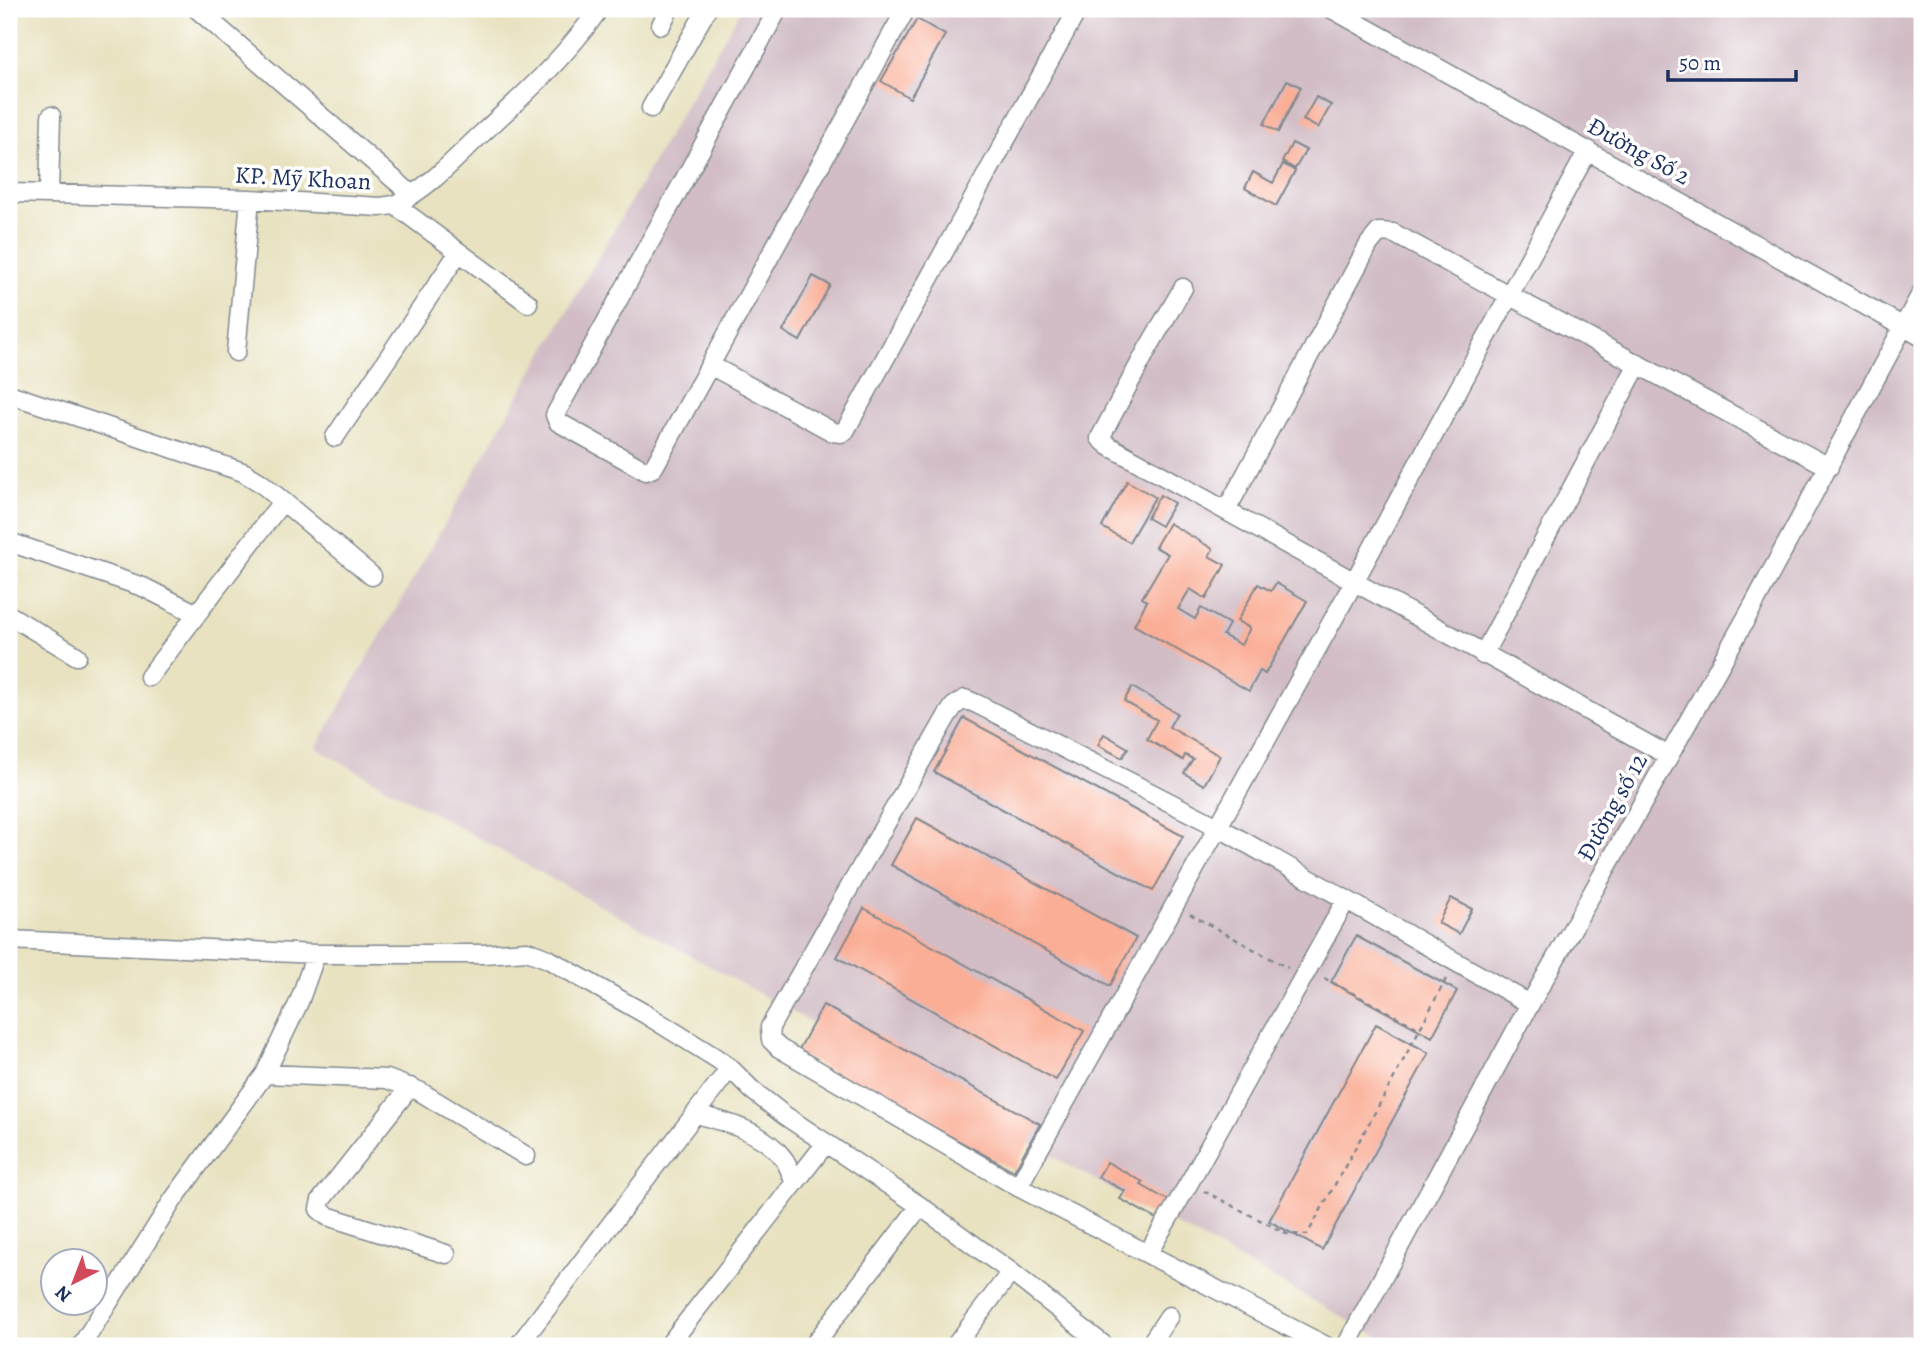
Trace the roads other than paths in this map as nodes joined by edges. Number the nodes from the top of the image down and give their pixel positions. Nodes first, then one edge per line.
1 (197, 9) edge
2 (599, 9) edge
3 (669, 9) edge
4 (707, 9) edge
5 (778, 9) edge
6 (906, 9) edge
7 (1078, 9) edge
8 (1332, 9) edge
9 (661, 25) dead end
10 (651, 108) dead end
11 (51, 116) dead end
12 (1588, 150) junction
13 (9, 193) edge
14 (49, 194) junction
15 (411, 194) junction
16 (250, 199) junction
17 (395, 205) junction
18 (459, 252) junction
19 (1183, 288) dead end
20 (1922, 292) edge
21 (1509, 295) junction
22 (528, 303) dead end
23 (1903, 327) junction
24 (1922, 337) edge
25 (236, 352) dead end
26 (1638, 364) junction
27 (710, 365) junction
28 (9, 394) edge
29 (335, 437) dead end
30 (1829, 467) junction
31 (282, 502) junction
32 (1226, 511) junction
33 (9, 542) edge
34 (372, 576) dead end
35 (1354, 582) junction
36 (197, 614) junction
37 (9, 615) edge
38 (1483, 654) junction
39 (77, 656) dead end
40 (149, 677) dead end
41 (1669, 756) junction
42 (1218, 828) junction
43 (1346, 900) junction
44 (9, 940) edge
45 (316, 954) junction
46 (1530, 1004) junction
47 (730, 1068) junction
48 (265, 1074) junction
49 (410, 1087) junction
50 (696, 1114) junction
51 (826, 1143) junction
52 (526, 1156) dead end
53 (795, 1183) junction
54 (1017, 1186) junction
55 (920, 1206) junction
56 (1147, 1253) junction
57 (446, 1254) dead end
58 (1011, 1272) junction
59 (1169, 1316) dead end
60 (81, 1346) edge
61 (518, 1346) edge
62 (668, 1346) edge
63 (813, 1346) edge
64 (955, 1346) edge
65 (1105, 1346) edge
66 (1149, 1346) edge
67 (1326, 1346) edge
68 (1346, 1346) edge

1 - 15 street
2 - 15 street, KP. Mỹ Khoan
3 - 9 street
4 - 10 street
5 - 27 street
6 - 27 street
7 - 27 street
8 - 12 street, Đường Số 2
11 - 14 street
12 - 21 street
12 - 23 street, Đường Số 2
13 - 14 street, KP. Mỹ Khoan
14 - 16 street, KP. Mỹ Khoan
15 - 17 street, KP. Mỹ Khoan
16 - 17 street, KP. Mỹ Khoan
16 - 25 street
17 - 18 street
18 - 22 street
18 - 29 street
19 - 32 street
20 - 23 street, Đường số 12
21 - 26 street
21 - 32 street
21 - 35 street
23 - 24 street, Đường Số 2
23 - 30 street, Đường số 12
26 - 30 street
26 - 38 street
28 - 31 street
30 - 41 street, Đường số 12
31 - 34 street
31 - 36 street
32 - 35 street
33 - 36 street
35 - 38 street
35 - 42 street
36 - 40 street
37 - 39 street
38 - 41 street
41 - 46 street, Đường số 12
42 - 43 street
42 - 54 street
42 - 54 street
43 - 46 street
43 - 56 street
44 - 45 street
45 - 47 street
45 - 48 street
46 - 68 street, Đường số 12
47 - 50 street
47 - 51 street
48 - 49 street
48 - 60 street
49 - 52 street
49 - 57 street
50 - 53 street
50 - 61 street
51 - 53 street
51 - 55 street
53 - 62 street
54 - 56 street
55 - 58 street
55 - 63 street
56 - 67 street
58 - 64 street
58 - 65 street
59 - 66 street

